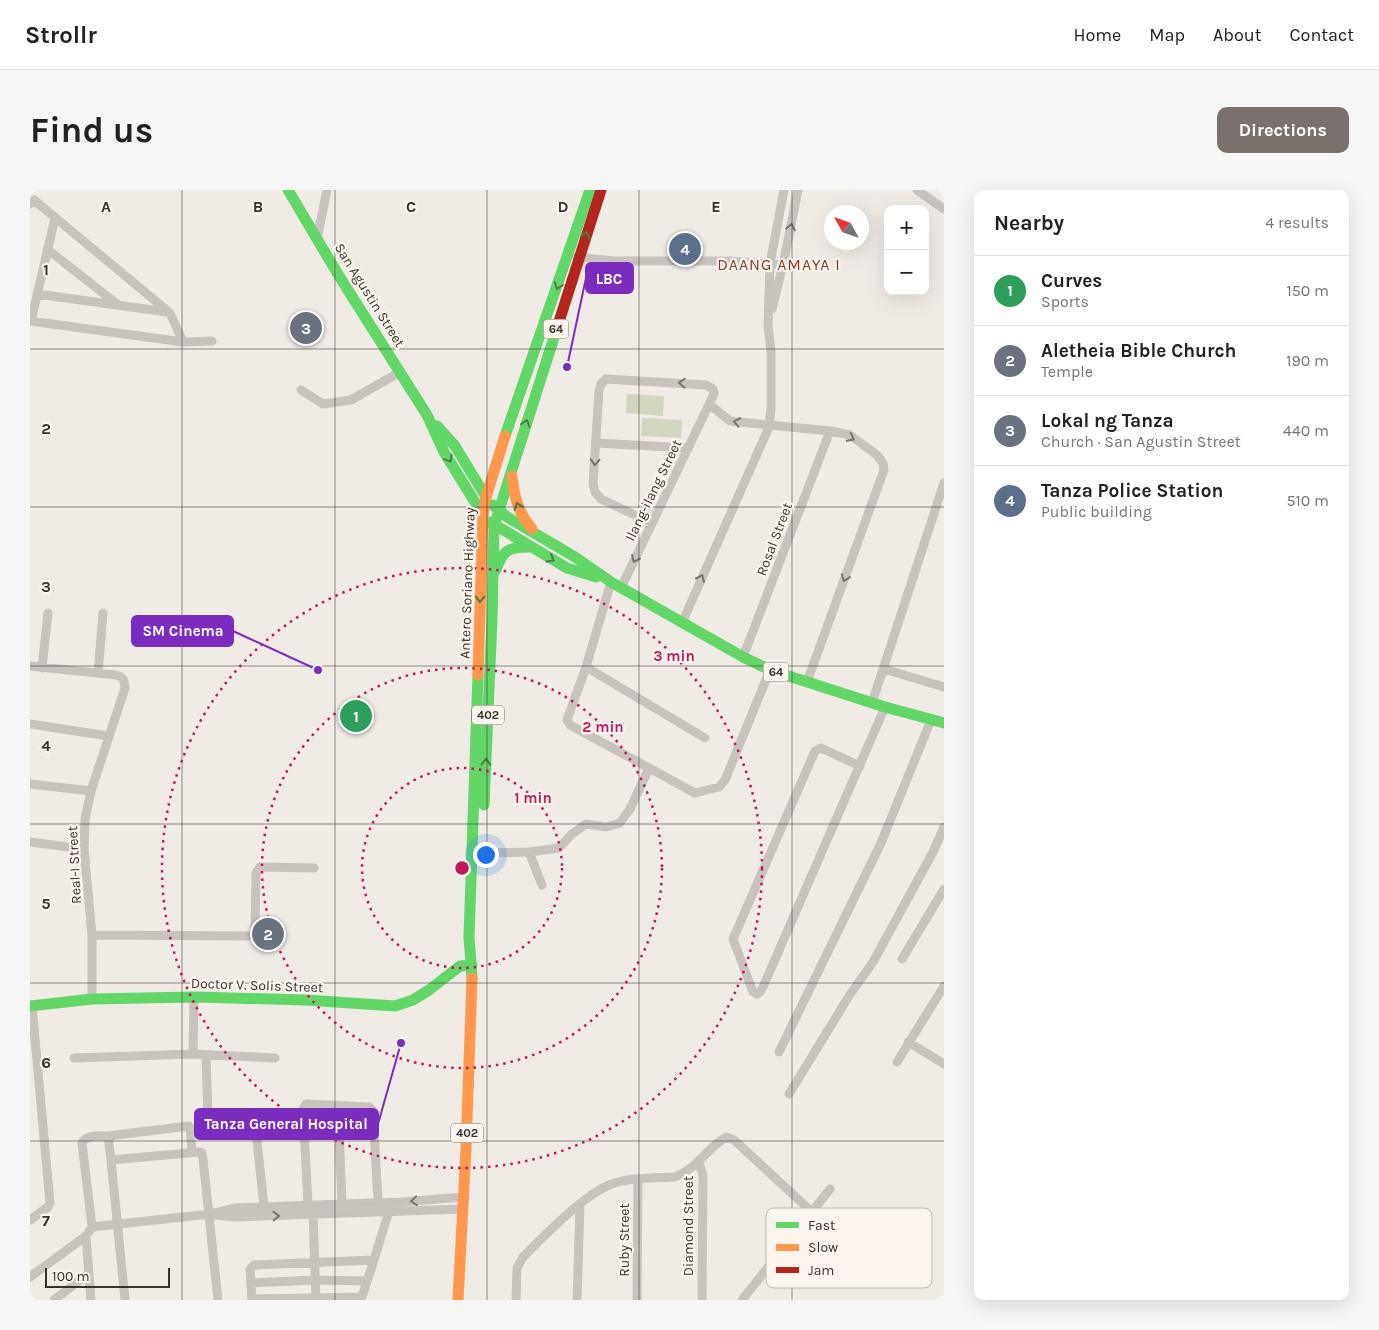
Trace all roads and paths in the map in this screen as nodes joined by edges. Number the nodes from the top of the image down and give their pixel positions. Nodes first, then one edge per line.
1 (288, 190) edge
2 (327, 190) edge
3 (590, 190) edge
4 (601, 190) edge
5 (784, 190) edge
6 (798, 190) edge
7 (917, 190) edge
8 (30, 204) edge
9 (944, 209) edge
10 (54, 218) junction
11 (317, 239) junction
12 (47, 249) junction
13 (573, 257) junction
14 (770, 264) junction
15 (784, 265) junction
16 (37, 294) junction
17 (117, 304) junction
18 (170, 313) junction
19 (31, 321) edge
20 (768, 326) junction
21 (212, 341) dead end
22 (182, 342) junction
23 (400, 372) junction
24 (301, 390) dead end
25 (709, 404) junction
26 (427, 416) junction
27 (769, 426) junction
28 (830, 432) junction
29 (596, 443) junction
30 (688, 448) junction
31 (512, 469) junction
32 (944, 483) edge
33 (486, 497) junction
34 (498, 510) junction
35 (483, 515) junction
36 (652, 523) junction
37 (494, 526) junction
38 (539, 537) junction
39 (532, 547) junction
40 (494, 575) junction
41 (616, 585) junction
42 (48, 613) dead end
43 (103, 613) dead end
44 (682, 623) junction
45 (743, 657) junction
46 (30, 666) edge
47 (586, 666) junction
48 (42, 668) junction
49 (884, 669) junction
50 (770, 670) junction
51 (98, 673) junction
52 (807, 682) junction
53 (944, 687) edge
54 (872, 703) junction
55 (885, 707) junction
56 (931, 720) junction
57 (944, 723) edge
58 (30, 724) edge
59 (108, 736) junction
60 (704, 738) dead end
61 (860, 766) junction
62 (649, 768) junction
63 (30, 784) edge
64 (91, 792) junction
65 (944, 827) edge
66 (30, 842) edge
67 (84, 849) junction
68 (529, 852) junction
69 (482, 853) junction
70 (314, 868) dead end
71 (542, 885) dead end
72 (944, 889) edge
73 (92, 936) junction
74 (902, 959) dead end
75 (472, 965) junction
76 (944, 986) edge
77 (194, 997) junction
78 (92, 999) junction
79 (31, 1006) edge
80 (908, 1042) junction
81 (779, 1052) dead end
82 (193, 1054) junction
83 (206, 1055) junction
84 (74, 1058) dead end
85 (274, 1058) dead end
86 (897, 1062) dead end
87 (944, 1064) edge
88 (789, 1094) dead end
89 (338, 1105) junction
90 (208, 1119) dead end
91 (255, 1123) dead end
92 (108, 1136) junction
93 (192, 1152) junction
94 (112, 1160) junction
95 (698, 1163) junction
96 (638, 1180) junction
97 (830, 1189) dead end
98 (378, 1202) junction
99 (342, 1203) junction
100 (463, 1203) junction
101 (580, 1204) junction
102 (308, 1205) junction
103 (264, 1206) junction
104 (808, 1208) edge
105 (815, 1208) edge
106 (242, 1212) junction
107 (389, 1212) junction
108 (210, 1214) junction
109 (313, 1214) junction
110 (30, 1220) edge
111 (118, 1223) junction
112 (92, 1227) junction
113 (86, 1236) junction
114 (374, 1260) junction
115 (314, 1262) junction
116 (766, 1270) edge
117 (88, 1274) junction
118 (30, 1277) edge
119 (315, 1280) junction
120 (368, 1281) junction
121 (251, 1283) junction
122 (362, 1298) edge
123 (316, 1299) edge
124 (54, 1300) edge
125 (91, 1300) edge
126 (125, 1300) edge
127 (218, 1300) edge
128 (252, 1300) edge
129 (458, 1300) edge
130 (516, 1300) edge
131 (577, 1300) edge
132 (638, 1300) edge
133 (702, 1300) edge
134 (742, 1300) edge

1 - 11 main road, San Agustin Street
2 - 11 street
3 - 13 main road, Antero Soriano Highway / 64
13 -> 4 main road, Antero Soriano Highway / 64
5 - 14 street
15 -> 6 street
7 - 9 street
8 - 10 street
10 - 12 street
10 - 18 street
11 - 23 main road, San Agustin Street
12 - 16 street
12 - 17 street
13 - 14 street
31 -> 13 main road, Antero Soriano Highway / 64
13 -> 33 main road, Antero Soriano Highway / 64
14 - 15 street
14 - 20 street
15 - 20 street
16 - 17 street
16 - 19 street
17 - 18 street
18 - 22 street
19 - 22 street
20 - 27 street
21 - 22 street
23 - 24 street
23 - 26 main road, San Agustin Street
27 -> 25 street
25 -> 29 street
25 - 30 street, Ilang-ilang Street
26 - 33 main road, San Agustin Street
26 -> 35 main road, San Agustin Street
27 - 28 street
44 -> 27 street
28 - 45 street, Rosal Street
28 -> 52 street
29 - 30 street
29 -> 36 street
30 - 36 street, Ilang-ilang Street
31 - 34 main road, Antero Soriano Highway / 64
38 -> 31 main road
32 - 49 street
33 - 34 main road, 64
33 - 35 main road, Antero Soriano Highway / 64
34 - 37 main road, Antero Soriano Highway / 64
34 - 38 main road, 64
35 - 37 main road, 64
35 -> 75 main road, Antero Soriano Highway / 402
36 -> 41 street, Ilang-ilang Street
37 - 39 main road, 64
37 - 40 main road, Antero Soriano Highway / 402
38 - 41 main road, 64
39 - 40 main road
39 -> 41 main road, 64
69 -> 40 main road, Antero Soriano Highway / 402
41 - 44 main road, 64
41 - 47 street, Ilang-ilang Street
42 - 48 street
43 - 51 street
44 - 45 main road, 64
45 - 50 main road, 64
46 - 48 street
47 - 60 street
47 - 62 street, Ilang-ilang Street
48 - 51 street
49 - 53 street
49 - 54 street
50 - 52 main road, 64
50 - 62 street
51 - 59 street, Real-I Street
52 - 54 main road, 64
54 - 55 main road, 64
55 - 56 main road, 64
55 - 61 street
56 - 57 main road, 64
56 - 81 street
58 - 59 street
59 - 64 street, Real-I Street
61 - 61 street
62 - 68 street
63 - 64 street
64 - 67 street, Real-I Street
65 - 88 street
66 - 67 street
67 - 73 street, Real-I Street
68 - 69 street
68 - 71 street
69 - 75 main road, Antero Soriano Highway / 402
70 - 73 street
72 - 74 street
73 - 78 street, Real-I Street
75 - 77 main road, Doctor V. Solis Street
75 - 100 main road, Antero Soriano Highway / 402
76 - 80 street
77 - 78 main road, Doctor V. Solis Street
77 - 82 street
78 - 79 main road, Doctor V. Solis Street
79 - 110 street
80 - 86 street
80 - 87 street
82 - 83 street
82 - 84 street
83 - 85 street
83 - 90 street
89 - 98 street
89 - 99 street
89 - 102 street
91 - 103 street
92 - 93 street
92 - 94 street
92 - 112 street
93 - 94 street
93 - 108 street
94 - 111 street
95 - 96 street, Diamond Street
95 - 104 street
95 - 133 street, Diamond Street
96 - 101 street, Diamond Street
96 - 132 street, Ruby Street
97 - 105 street
98 - 99 street
100 -> 98 street
99 - 102 street
100 - 107 street
100 - 129 main road, Antero Soriano Highway / 402
101 - 130 street, Diamond Street
101 - 131 street
102 - 103 street
102 - 109 street
103 - 106 street
106 - 108 street
106 -> 109 street
107 - 109 street
107 - 114 street
108 - 111 street
108 - 127 street
109 - 115 street
111 - 112 street
111 - 126 street
112 - 113 street
113 - 117 street
113 - 118 street
114 - 115 street
114 - 120 street
115 - 119 street
115 - 121 street
116 - 134 street
117 - 124 street
117 - 125 street
119 - 120 street
119 - 121 street
119 - 123 street
120 - 122 street
121 - 128 street
122 - 123 street
123 - 128 street

